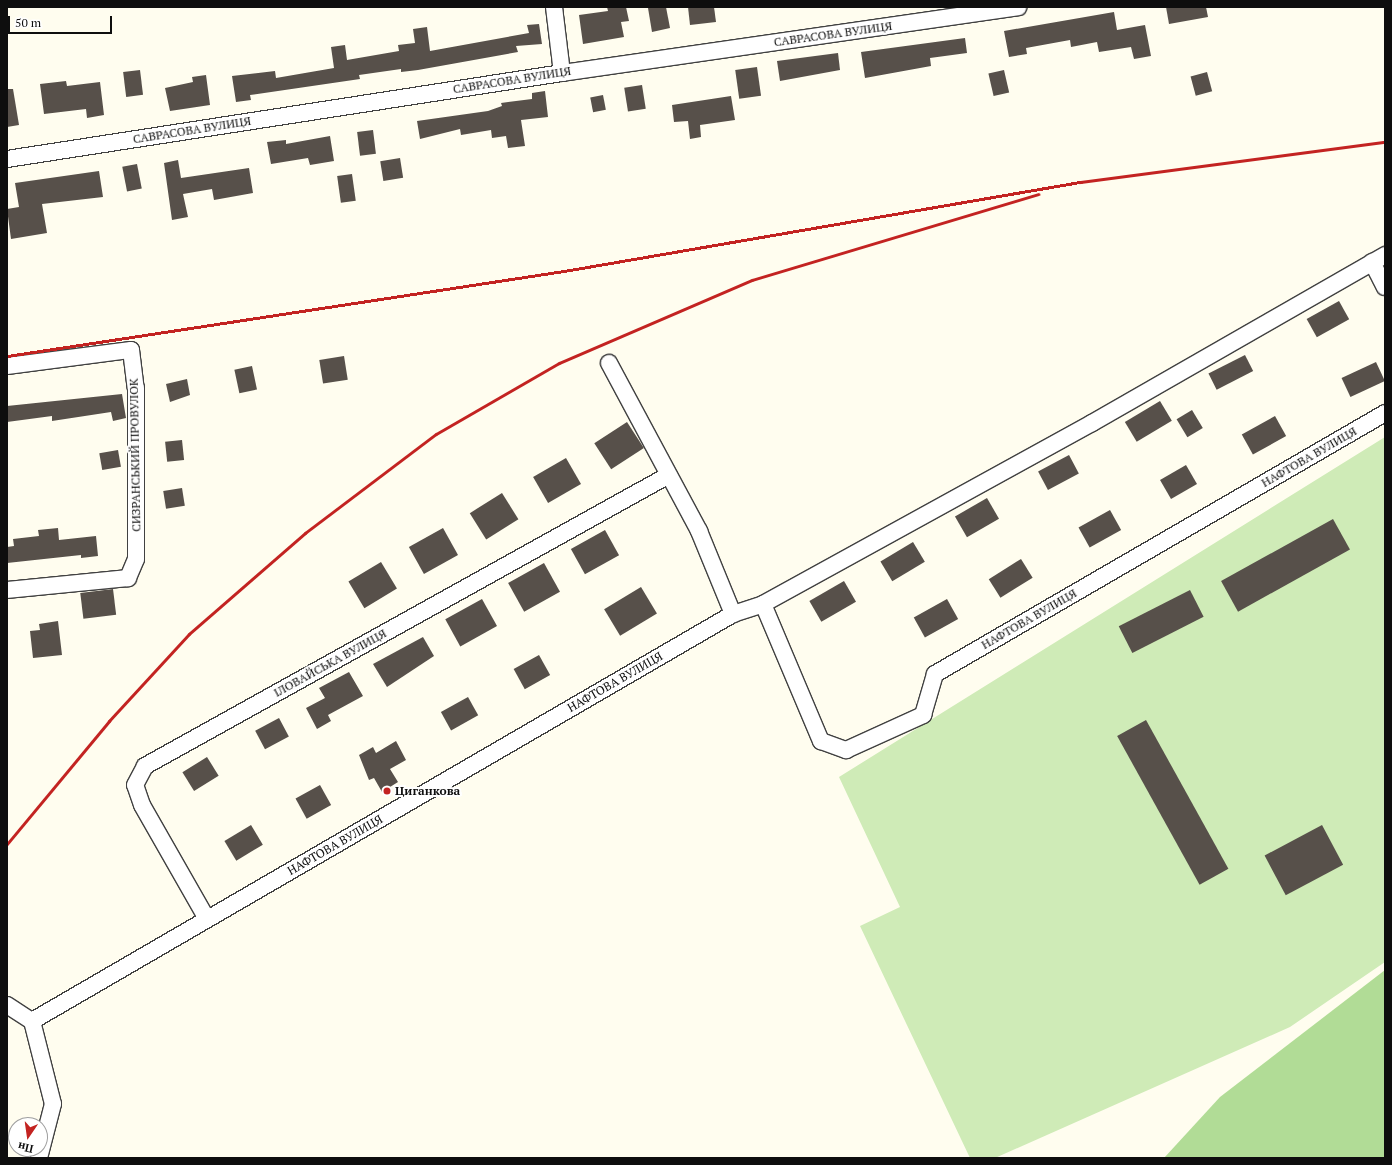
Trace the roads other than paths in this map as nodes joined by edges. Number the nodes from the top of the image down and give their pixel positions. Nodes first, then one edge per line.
1 (554, 7) edge
2 (1018, 7) edge
3 (562, 73) junction
4 (7, 159) edge
5 (1379, 258) edge
6 (1385, 287) edge
7 (609, 363) dead end
8 (7, 366) edge
9 (1385, 413) edge
10 (667, 476) junction
11 (7, 590) edge
12 (763, 604) junction
13 (733, 614) junction
14 (207, 919) junction
15 (7, 1005) edge
16 (32, 1021) junction
17 (39, 1158) edge

1 - 3 street
2 - 3 street, САВРАСОВА ВУЛИЦЯ
3 - 4 street, САВРАСОВА ВУЛИЦЯ
5 - 6 street
5 - 12 street, НАФТОВА ВУЛИЦЯ
7 - 10 street
8 - 11 street, СИЗРАНСЬКИЙ ПРОВУЛОК
9 - 12 street, НАФТОВА ВУЛИЦЯ
10 - 13 street
10 - 14 street, ІЛОВАЙСЬКА ВУЛИЦЯ
12 - 13 street, НАФТОВА ВУЛИЦЯ
13 - 14 street, НАФТОВА ВУЛИЦЯ
14 - 16 street, НАФТОВА ВУЛИЦЯ
15 - 16 street
16 - 17 street

